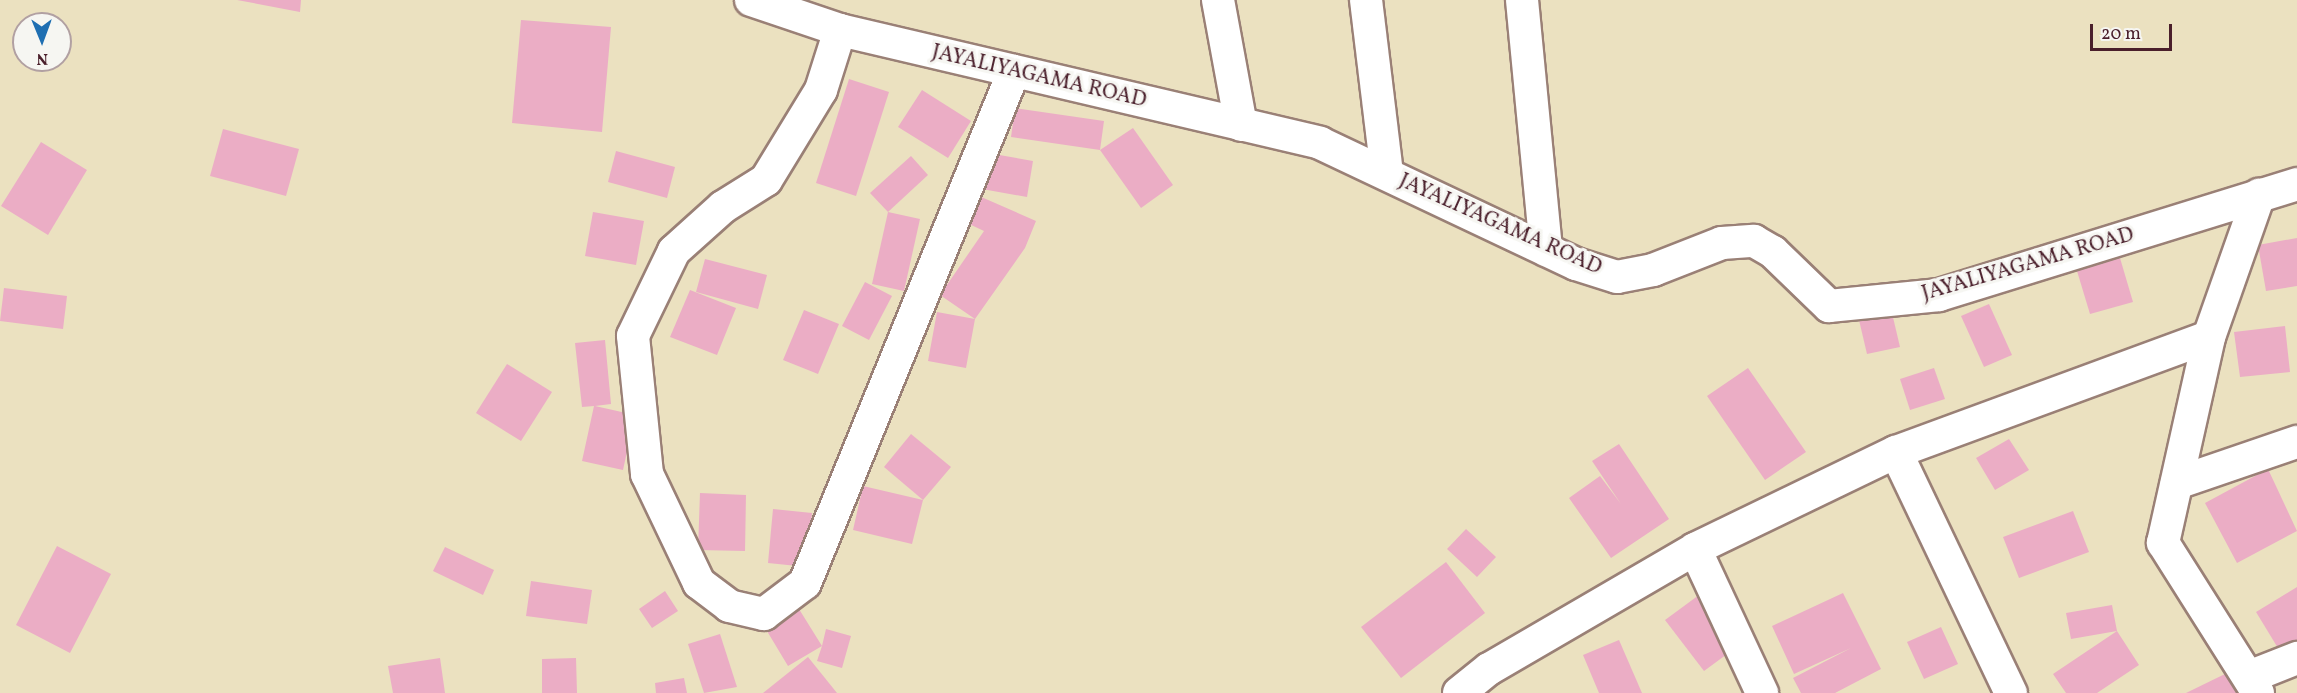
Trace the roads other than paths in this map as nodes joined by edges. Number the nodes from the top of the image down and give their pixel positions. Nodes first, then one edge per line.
1 (751, 0) edge
2 (1218, 0) edge
3 (1366, 0) edge
4 (1522, 0) edge
5 (840, 30) junction
6 (1014, 71) junction
7 (1241, 125) junction
8 (1387, 174) junction
9 (2297, 184) edge
10 (2259, 195) junction
11 (1546, 250) junction
12 (2208, 338) junction
13 (2297, 442) edge
14 (1896, 452) junction
15 (2177, 483) junction
16 (1695, 549) junction
17 (2297, 658) edge
18 (1495, 681) edge
19 (2253, 685) edge
20 (1459, 693) edge
21 (1762, 693) edge
22 (2011, 693) edge

1 - 5 street, JAYALIYAGAMA ROAD
2 - 7 street
3 - 8 street
4 - 11 street
5 - 6 street, JAYALIYAGAMA ROAD
5 - 6 street
6 - 7 street, JAYALIYAGAMA ROAD
7 - 8 street, JAYALIYAGAMA ROAD
8 - 11 street, JAYALIYAGAMA ROAD
9 - 10 street, JAYALIYAGAMA ROAD
10 - 11 street, JAYALIYAGAMA ROAD
10 - 12 street
12 - 14 street
12 - 15 street
13 - 15 street
14 - 16 street
14 - 22 street
15 - 19 street
16 - 18 street
16 - 21 street
17 - 19 street
18 - 20 street

